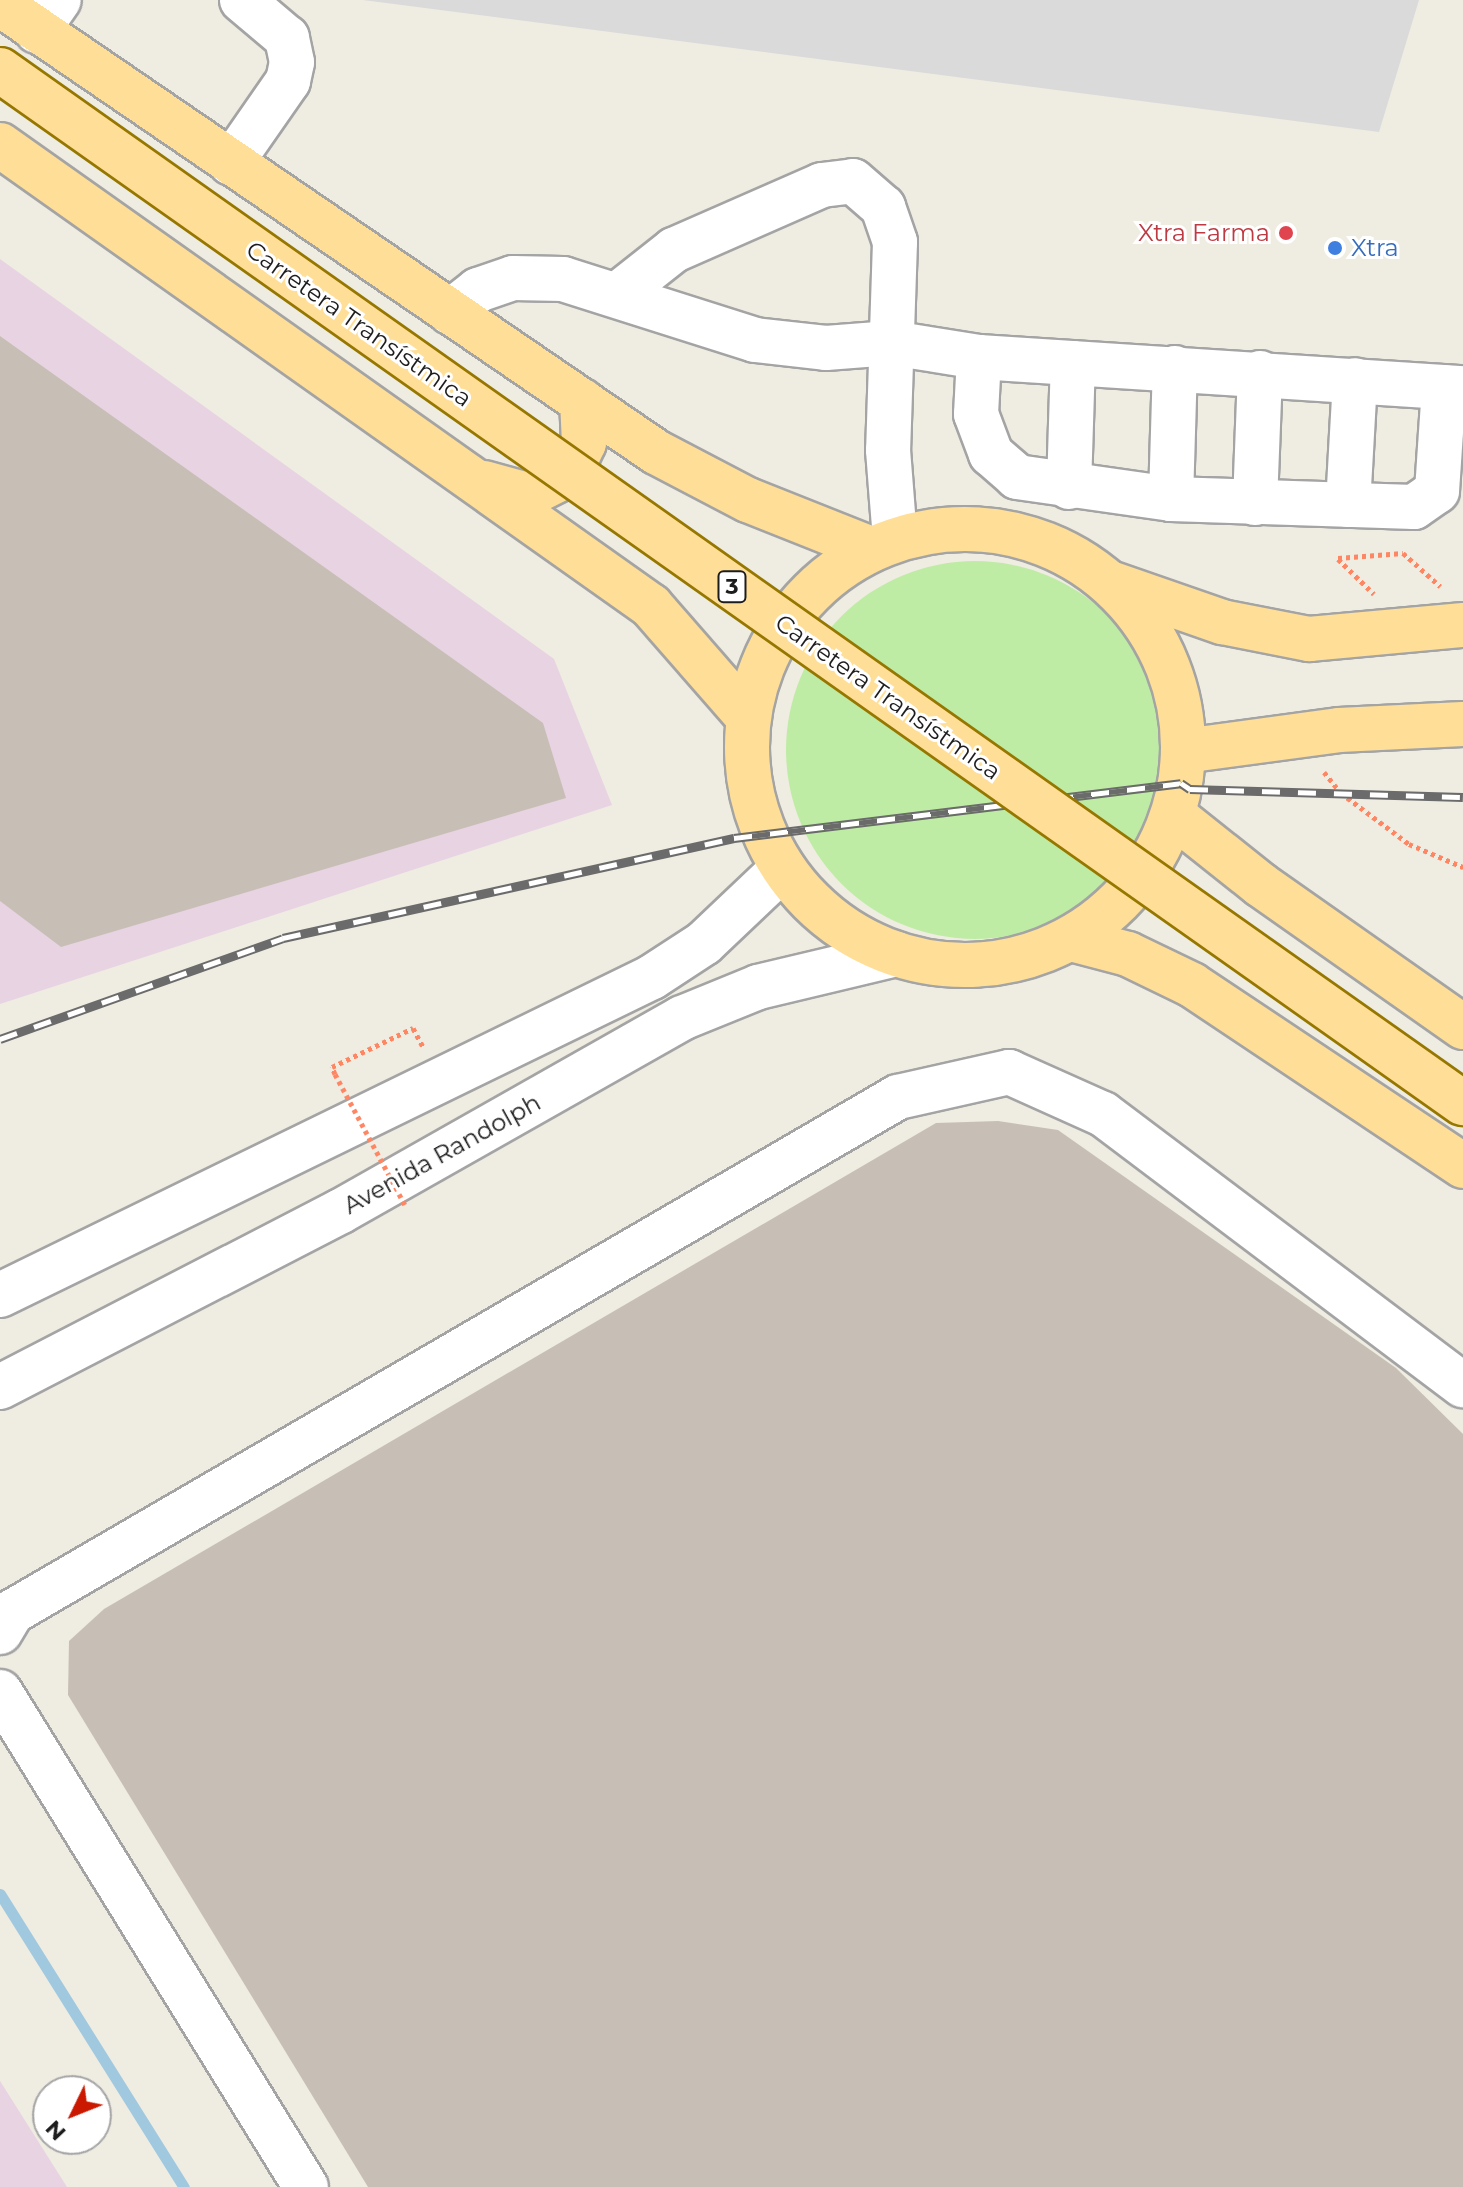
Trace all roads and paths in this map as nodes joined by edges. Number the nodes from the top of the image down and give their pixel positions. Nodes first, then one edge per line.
1 (242, 0) edge
2 (0, 4) edge
3 (48, 15) edge
4 (0, 70) edge
5 (0, 145) edge
6 (231, 163) junction
7 (617, 295) junction
8 (450, 312) junction
9 (891, 343) junction
10 (979, 357) junction
11 (1073, 363) junction
12 (1175, 368) junction
13 (1260, 373) junction
14 (1355, 380) junction
15 (1453, 388) edge
16 (582, 401) junction
17 (477, 481) junction
18 (1069, 487) junction
19 (1171, 499) junction
20 (1255, 503) junction
21 (1348, 505) junction
22 (883, 544) junction
23 (1338, 558) dead end
24 (1110, 583) junction
25 (1458, 611) edge
26 (747, 716) junction
27 (1463, 724) edge
28 (1294, 735) junction
29 (1184, 751) junction
30 (1173, 815) junction
31 (1463, 867) edge
32 (783, 868) junction
33 (1071, 939) junction
34 (896, 954) junction
35 (1463, 1027) edge
36 (413, 1028) dead end
37 (1463, 1103) edge
38 (1463, 1166) edge
39 (405, 1205) dead end
40 (0, 1295) edge
41 (1463, 1385) edge
42 (0, 1387) edge
43 (0, 1632) edge
44 (0, 1692) edge
45 (306, 2187) edge

1 - 6 street
2 - 3 main road
3 - 6 main road
4 - 37 main road, Carretera Transístmica / 3, bridge
5 - 17 main road
6 - 8 main road
7 - 8 street
7 - 9 street
7 - 9 street
8 - 16 main road
9 - 10 street
9 - 22 street
10 - 11 street
10 - 18 street
11 - 12 street
11 - 18 street
12 - 13 street
12 - 19 street
13 - 14 street
13 - 20 street
14 - 15 street
14 - 21 street
15 - 21 street
16 - 17 main road
16 - 22 main road
17 - 26 main road
18 - 19 street
19 - 20 street
20 - 21 street
22 - 24 main road
22 - 26 main road
23 - 25 path
24 - 25 main road
24 - 29 main road
26 - 32 main road
27 - 28 main road
28 - 29 main road
28 - 31 path
29 - 30 main road
30 - 33 main road
30 - 35 main road
32 - 34 main road
32 - 40 street
33 - 34 main road
33 - 38 main road
34 - 42 street, Avenida Randolph
36 - 39 path, bridge
41 - 43 street
44 - 45 street

